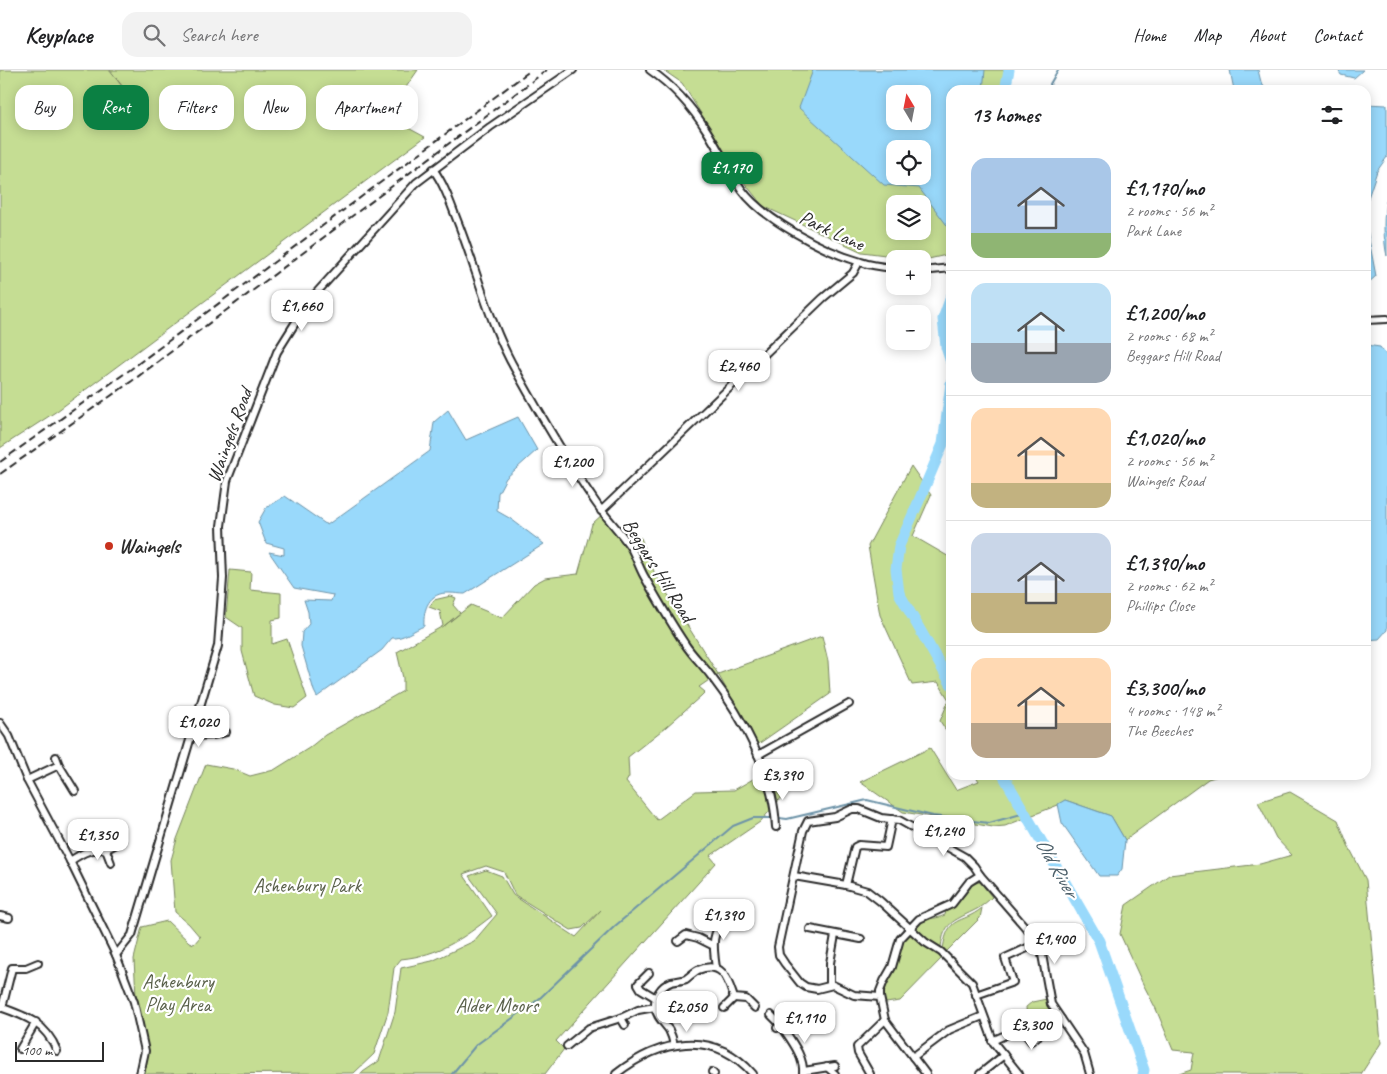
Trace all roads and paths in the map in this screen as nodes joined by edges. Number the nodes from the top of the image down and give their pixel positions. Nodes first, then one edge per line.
1 (572, 70) edge
2 (650, 70) edge
3 (433, 169) junction
4 (859, 262) junction
5 (886, 266) edge
6 (946, 269) edge
7 (931, 270) edge
8 (1387, 319) edge
9 (1371, 320) edge
10 (601, 511) junction
11 (850, 704) dead end
12 (0, 723) edge
13 (226, 732) dead end
14 (192, 736) junction
15 (758, 755) junction
16 (56, 756) dead end
17 (59, 765) junction
18 (27, 780) junction
19 (75, 791) dead end
20 (892, 820) junction
21 (776, 826) dead end
22 (116, 844) dead end
23 (106, 850) junction
24 (70, 861) junction
25 (111, 863) dead end
26 (980, 875) junction
27 (794, 876) junction
28 (846, 885) junction
29 (726, 913) dead end
30 (0, 916) edge
31 (9, 918) dead end
32 (910, 928) junction
33 (810, 929) dead end
34 (836, 935) junction
35 (861, 939) dead end
36 (678, 941) dead end
37 (712, 944) junction
38 (1036, 944) junction
39 (116, 955) junction
40 (38, 963) dead end
41 (716, 968) junction
42 (649, 974) dead end
43 (830, 985) junction
44 (976, 995) junction
45 (880, 997) junction
46 (656, 998) junction
47 (734, 998) junction
48 (1, 1007) edge
49 (655, 1007) junction
50 (724, 1008) dead end
51 (755, 1008) dead end
52 (771, 1015) dead end
53 (983, 1016) junction
54 (621, 1018) junction
55 (1061, 1019) junction
56 (886, 1020) junction
57 (36, 1022) junction
58 (625, 1025) dead end
59 (992, 1041) junction
60 (674, 1044) junction
61 (568, 1046) dead end
62 (20, 1049) dead end
63 (57, 1050) dead end
64 (1004, 1055) junction
65 (913, 1057) junction
66 (824, 1065) junction
67 (835, 1066) dead end
68 (803, 1072) edge
69 (620, 1073) edge
70 (140, 1074) edge
71 (753, 1074) edge
72 (835, 1074) edge
73 (870, 1074) edge
74 (926, 1074) edge
75 (980, 1074) edge
76 (1019, 1074) edge
77 (1090, 1074) edge

1 - 3 street, Waingels Road
2 - 4 street, Park Lane
3 - 10 street, Beggars Hill Road
3 - 14 street, Waingels Road
4 - 5 street, Park Lane
4 - 10 street
6 - 7 street
8 - 9 street
10 - 15 street, Beggars Hill Road
11 - 15 street
12 - 18 street
13 - 14 street
14 - 39 street, Waingels Road
15 - 21 street, Beggars Hill Road
16 - 17 street
17 - 18 street
17 - 19 street
18 - 24 street
20 - 26 street
20 - 27 street
20 - 28 street
22 - 23 street
23 - 24 street
23 - 25 street
24 - 39 street
26 - 32 street
26 - 38 street
27 - 28 street
27 - 43 street
28 - 32 street
29 - 37 street
30 - 31 street
32 - 44 street
32 - 45 street
33 - 34 street
34 - 35 street
34 - 43 street
36 - 37 street
37 - 41 street
38 - 44 street
38 - 55 street
39 - 70 street
40 - 48 street
41 - 46 street
41 - 47 street
42 - 46 street
43 - 45 street
44 - 53 street
45 - 56 street
46 - 49 street
47 - 50 street
47 - 51 street
48 - 57 street
49 - 54 street
49 - 60 street
52 - 68 street
53 - 59 street
53 - 65 street
54 - 58 street
54 - 61 street
55 - 59 street
55 - 77 street
56 - 65 street
56 - 73 street
57 - 62 street
57 - 63 street
59 - 64 street
60 - 69 street
60 - 71 street
64 - 75 street
64 - 76 street
65 - 74 street
66 - 67 street
66 - 68 street
66 - 72 street

